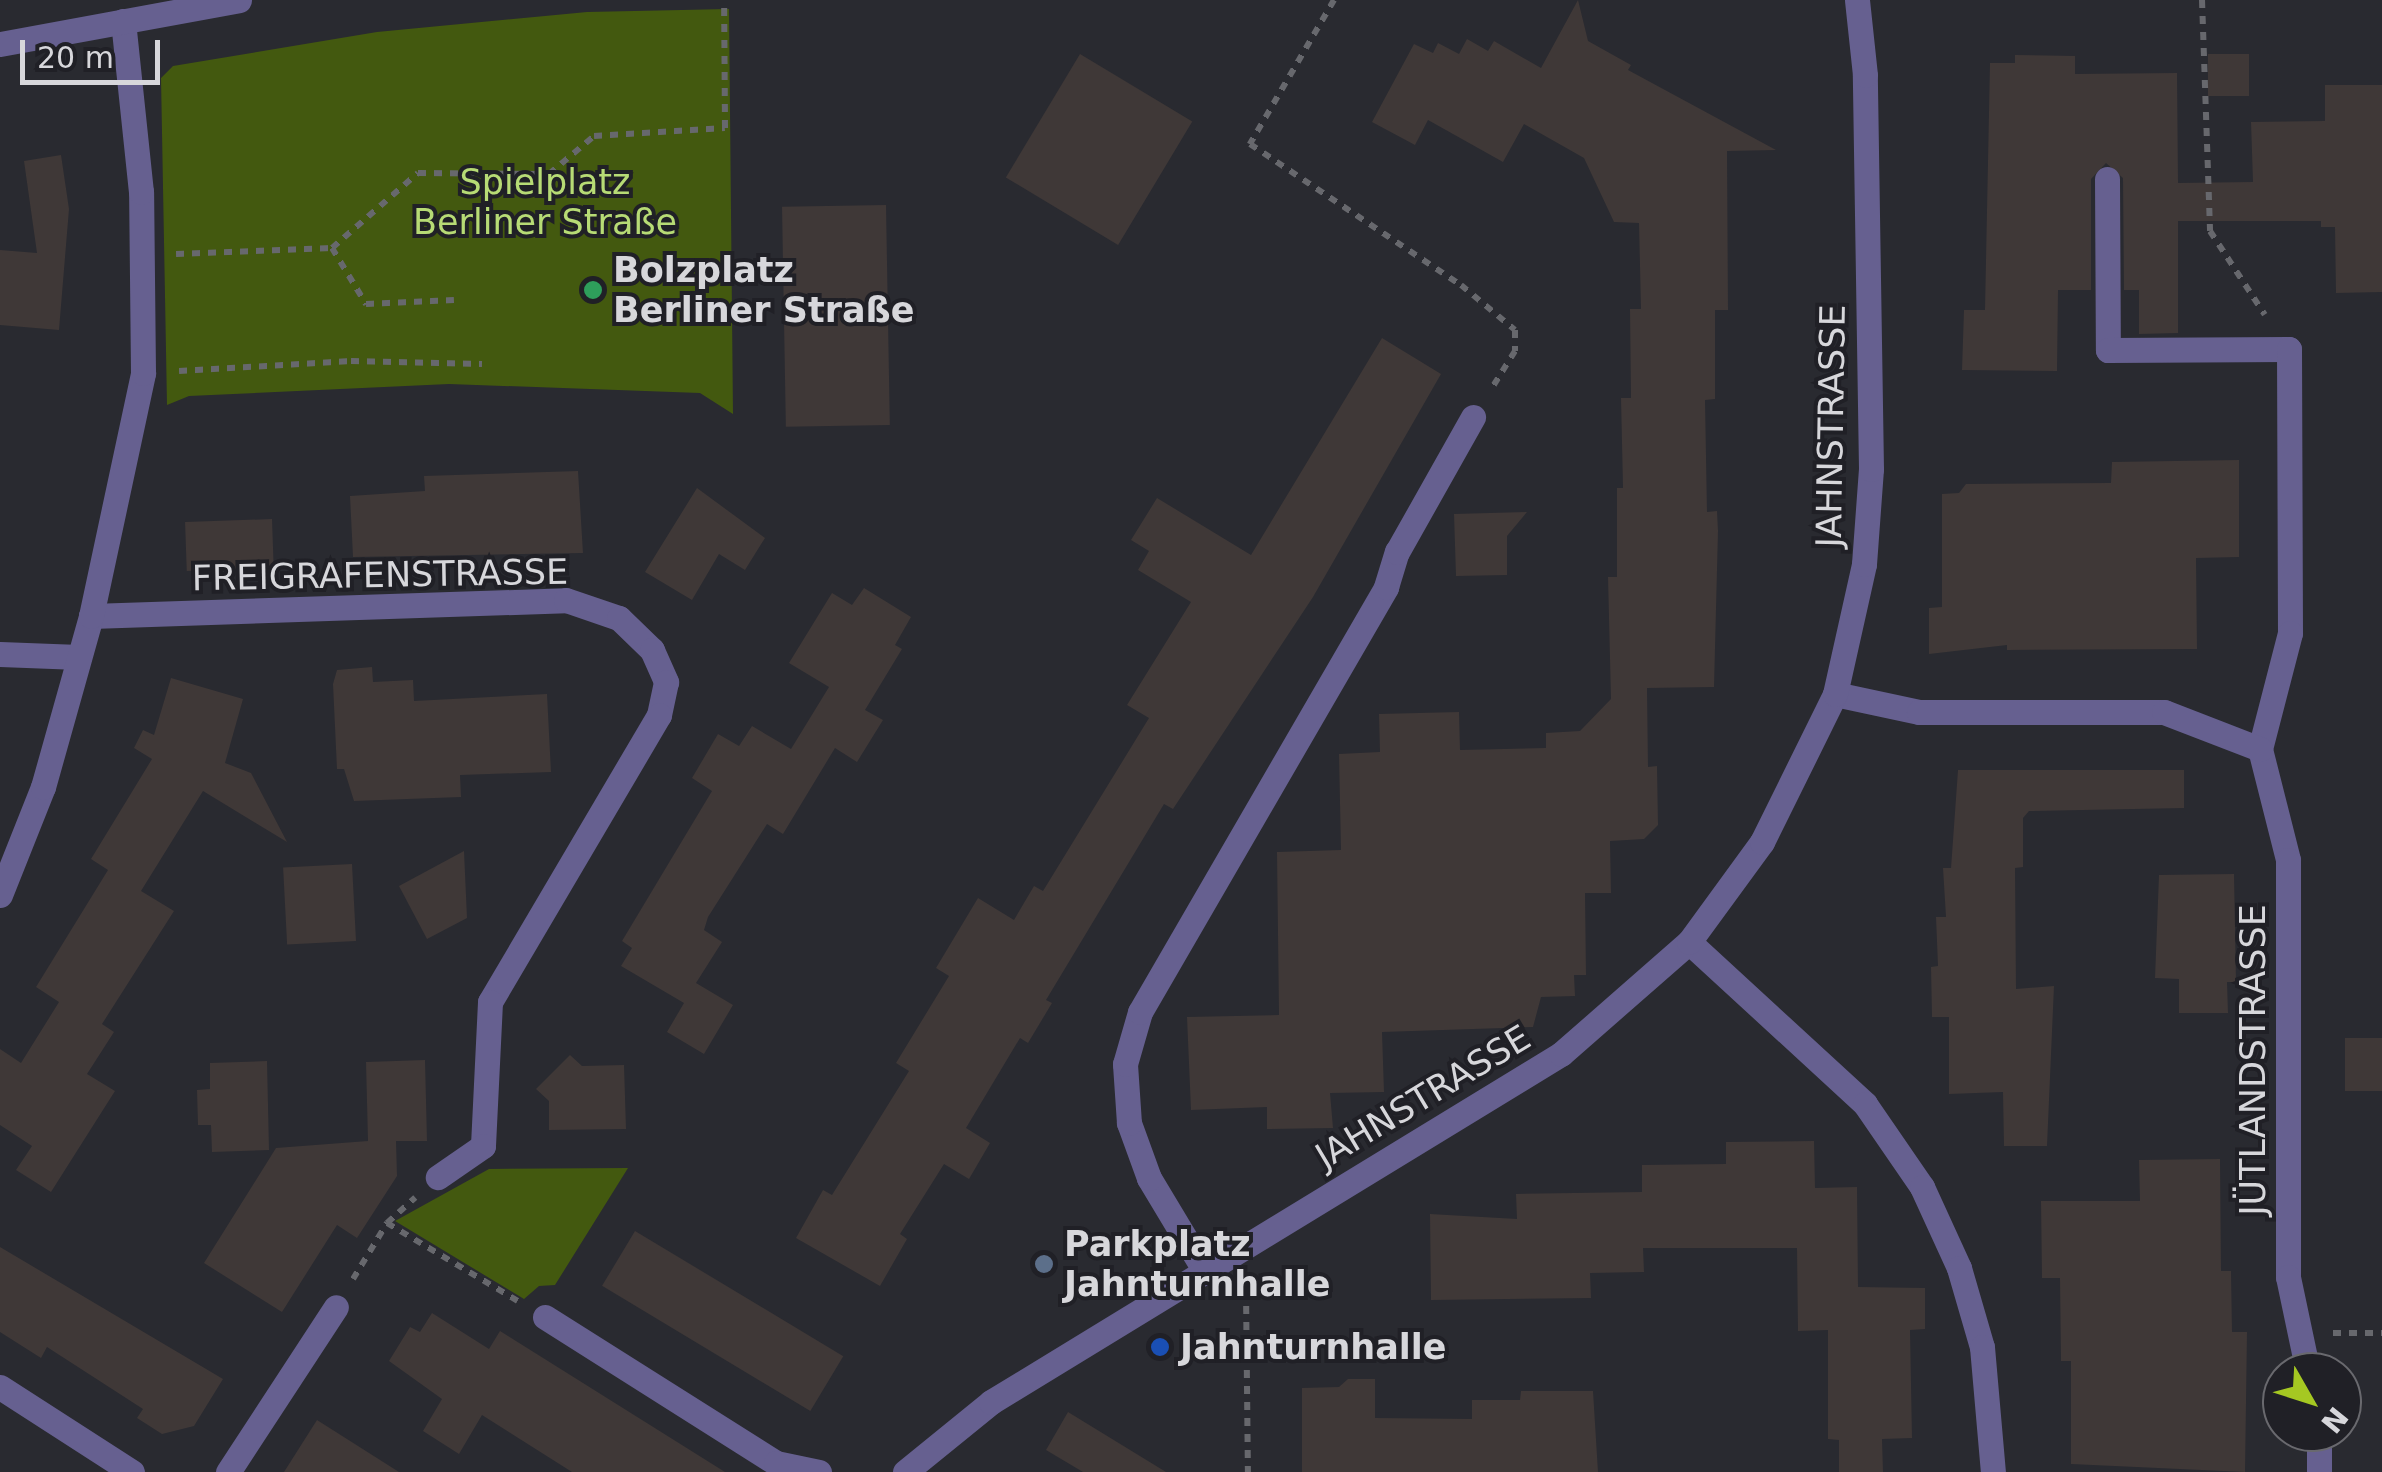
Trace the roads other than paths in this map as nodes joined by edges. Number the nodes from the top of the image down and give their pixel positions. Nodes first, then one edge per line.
1 (240, 0) edge
2 (1858, 0) edge
3 (123, 20) junction
4 (0, 44) edge
5 (2107, 179) dead end
6 (1473, 417) road end
7 (90, 616) junction
8 (0, 654) edge
9 (79, 658) junction
10 (1835, 694) junction
11 (2260, 749) junction
12 (0, 895) edge
13 (1689, 942) junction
14 (438, 1177) road end
15 (1202, 1268) junction
16 (336, 1306) road end
17 (545, 1316) road end
18 (2304, 1352) edge
19 (0, 1387) edge
20 (132, 1472) edge
21 (228, 1472) edge
22 (819, 1472) edge
23 (905, 1472) edge
24 (1993, 1472) edge

1 - 3 street
2 - 10 street, JAHNSTRASSE
3 - 4 street
3 - 7 street
5 - 11 street, JÜTLANDSTRASSE
6 - 15 street
7 - 9 street
7 - 14 street, FREIGRAFENSTRASSE
8 - 9 street
9 - 12 street
10 - 11 street
10 - 13 street, JAHNSTRASSE
11 - 18 street, JÜTLANDSTRASSE
13 - 15 street, JAHNSTRASSE
13 - 24 street
15 - 23 street, JAHNSTRASSE
16 - 21 street
17 - 22 street
19 - 20 street

